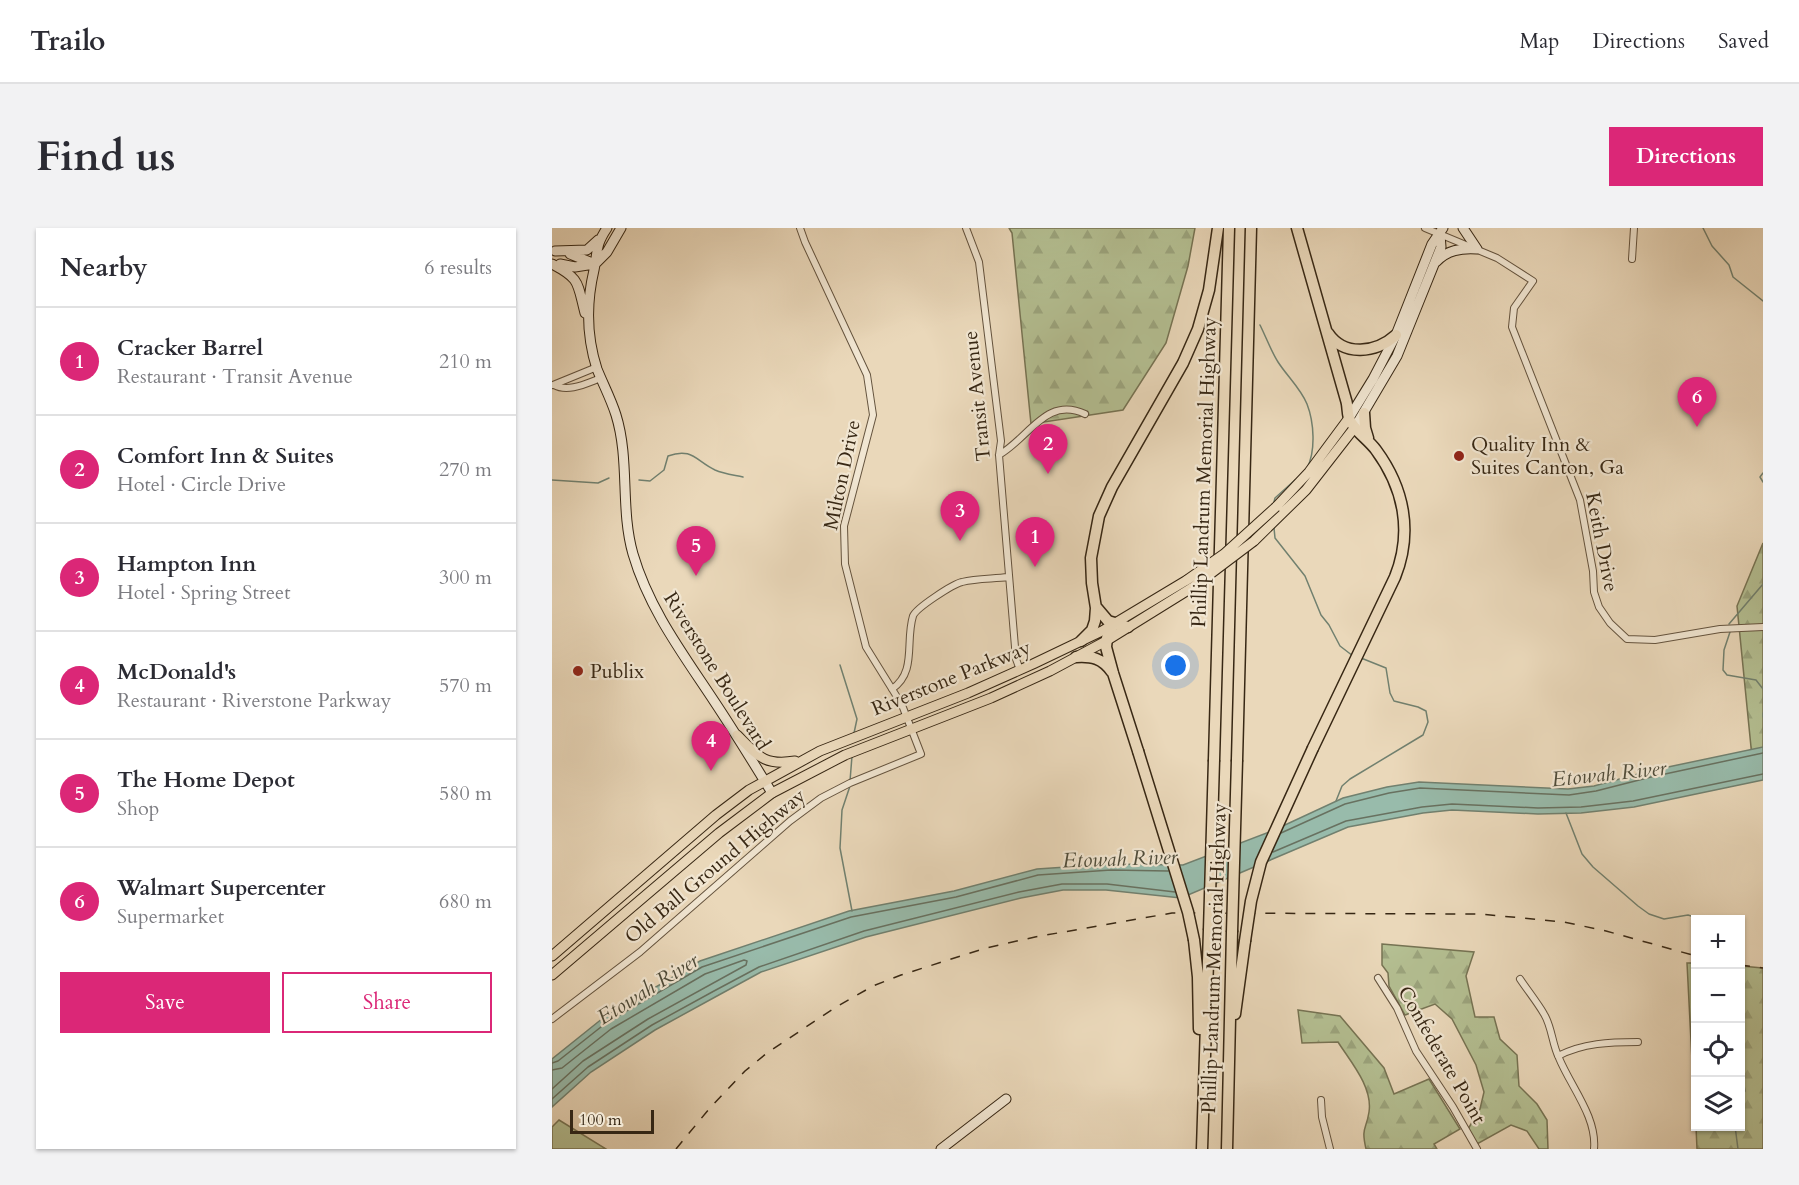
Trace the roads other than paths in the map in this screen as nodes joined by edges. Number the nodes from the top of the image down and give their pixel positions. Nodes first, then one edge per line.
1 (621, 228) edge
2 (800, 228) edge
3 (966, 228) edge
4 (1218, 228) edge
5 (1229, 228) edge
6 (1251, 228) edge
7 (1297, 228) edge
8 (1425, 228) edge
9 (1462, 228) edge
10 (1634, 228) edge
11 (1442, 231) edge
12 (605, 232) edge
13 (1477, 249) junction
14 (553, 251) edge
15 (1632, 259) dead end
16 (552, 263) edge
17 (595, 264) junction
18 (1434, 264) junction
19 (587, 321) junction
20 (1326, 330) junction
21 (1396, 335) junction
22 (597, 367) junction
23 (601, 378) junction
24 (553, 385) edge
25 (1364, 413) junction
26 (1085, 414) dead end
27 (1352, 423) junction
28 (1371, 443) junction
29 (999, 455) junction
30 (1008, 577) junction
31 (1190, 584) junction
32 (1096, 608) junction
33 (1113, 624) junction
34 (1128, 627) junction
35 (1763, 627) edge
36 (1081, 641) junction
37 (1106, 641) junction
38 (1076, 657) junction
39 (1020, 670) junction
40 (1113, 673) junction
41 (892, 689) junction
42 (906, 716) junction
43 (911, 730) junction
44 (737, 735) junction
45 (801, 761) junction
46 (765, 781) junction
47 (772, 793) junction
48 (552, 956) edge
49 (552, 975) edge
50 (1378, 978) dead end
51 (1520, 979) dead end
52 (552, 1019) edge
53 (1638, 1042) dead end
54 (1558, 1056) junction
55 (1228, 1071) junction
56 (1006, 1099) dead end
57 (1322, 1100) dead end
58 (941, 1149) edge
59 (1202, 1149) edge
60 (1227, 1149) edge
61 (1330, 1149) edge
62 (1477, 1149) edge
63 (1594, 1149) edge

1 - 17 main road
2 - 41 street, Milton Drive
3 - 29 street, Transit Avenue
4 - 32 highway
5 - 59 highway, Phillip Landrum Memorial Highway, bridge
6 - 55 highway, Phillip Landrum Memorial Highway, bridge
7 - 20 highway
8 - 11 street, Keith Drive
9 - 13 main road
10 - 15 street
11 - 13 street, Keith Drive
11 - 18 main road
11 - 21 main road
12 - 14 main road
12 - 17 main road, Riverstone Boulevard
13 - 18 main road
13 - 35 street, Keith Drive
14 - 17 main road
16 - 17 main road
16 - 19 main road
17 - 19 main road, Riverstone Boulevard
18 - 25 main road
19 - 22 main road, Riverstone Boulevard
20 - 21 highway
20 - 27 highway
21 - 27 main road
22 - 23 main road, Riverstone Boulevard
22 - 24 street
23 - 24 street
23 - 44 main road, Riverstone Boulevard
25 - 27 main road
25 - 28 highway
26 - 29 street
27 - 28 highway
27 - 31 main road, Riverstone Parkway, bridge
27 - 31 main road, bridge
28 - 55 highway, bridge
29 - 30 street, Transit Avenue
30 - 39 street, Transit Avenue
30 - 41 street
31 - 33 main road, Riverstone Parkway
31 - 34 main road, Riverstone Parkway
32 - 33 highway
32 - 36 highway
33 - 34 highway
33 - 36 main road, Riverstone Parkway
33 - 37 highway
34 - 37 main road, Riverstone Parkway
36 - 39 main road, Riverstone Parkway
37 - 38 main road, Riverstone Parkway
37 - 40 highway
38 - 40 highway
38 - 43 main road, Riverstone Parkway
39 - 42 main road, Riverstone Parkway
40 - 59 highway, bridge
41 - 42 street, Milton Drive
42 - 43 street, Milton Drive
42 - 45 main road, Riverstone Parkway
43 - 47 main road, Riverstone Parkway
43 - 52 street, Old Ball Ground Highway
44 - 45 main road
44 - 46 main road, Riverstone Boulevard
45 - 46 main road, Riverstone Parkway
46 - 47 main road, Riverstone Boulevard
46 - 48 main road, Riverstone Parkway
47 - 49 main road, Riverstone Parkway
50 - 62 street, Confederate Point
51 - 54 street
53 - 54 street
54 - 63 street
55 - 60 highway, Phillip Landrum Memorial Highway
56 - 58 main road
57 - 61 street

